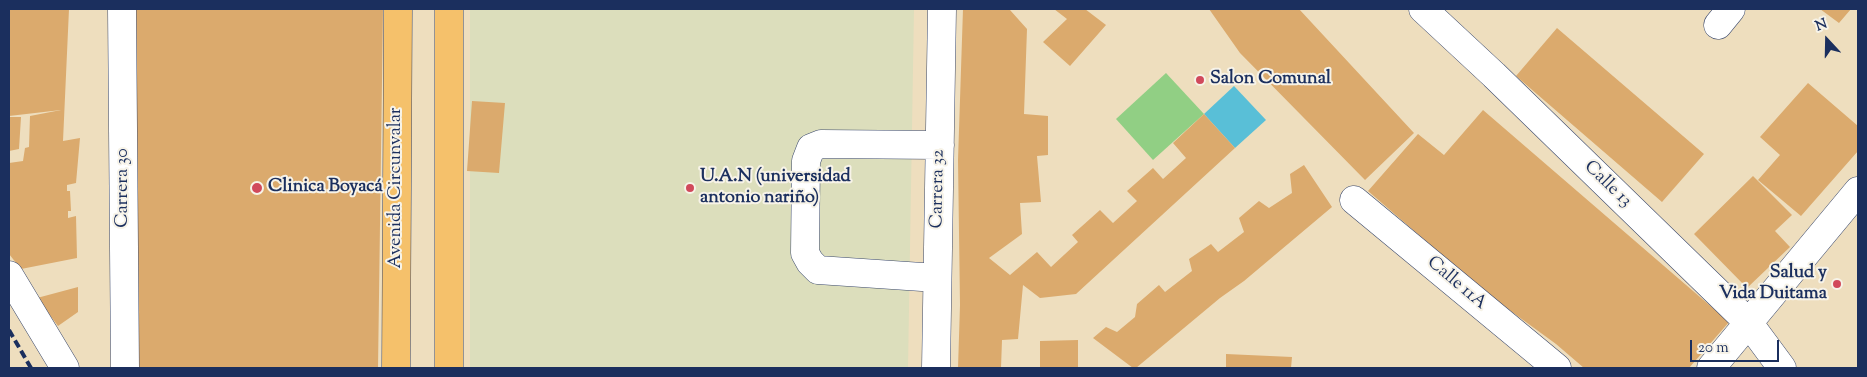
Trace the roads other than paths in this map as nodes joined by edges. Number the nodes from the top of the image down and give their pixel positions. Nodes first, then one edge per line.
1 (122, 9) edge
2 (398, 9) edge
3 (449, 9) edge
4 (942, 9) edge
5 (1423, 9) edge
6 (940, 145) junction
7 (1858, 191) edge
8 (1354, 200) dead end
9 (9, 275) edge
10 (937, 278) junction
11 (1748, 322) junction
12 (64, 368) edge
13 (125, 368) edge
14 (396, 368) edge
15 (449, 368) edge
16 (936, 368) edge
17 (1557, 368) edge
18 (1711, 368) edge
19 (1782, 368) edge

1 - 13 street, Carrera 30
2 - 14 highway, Avenida Circunvalar
3 - 15 highway
4 - 6 street, Carrera 32
5 - 11 street, Calle 13
6 - 10 street, Carrera 32
6 - 10 street
7 - 11 street
8 - 17 street, Calle 11A
9 - 12 street
10 - 16 street, Carrera 32
11 - 18 street
11 - 19 street, Calle 13

